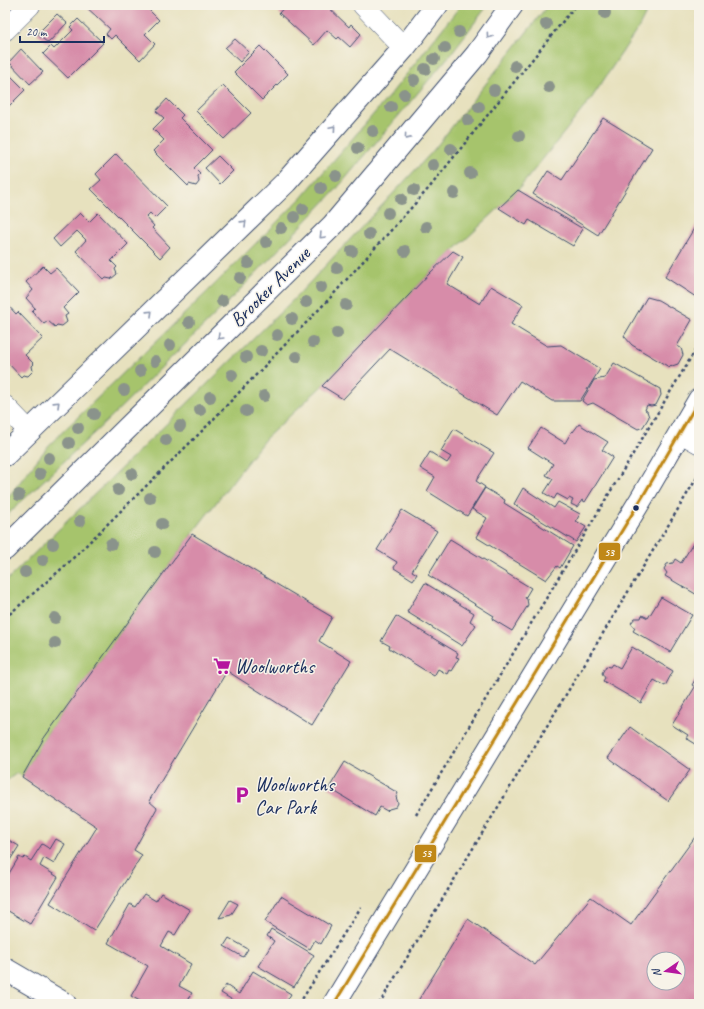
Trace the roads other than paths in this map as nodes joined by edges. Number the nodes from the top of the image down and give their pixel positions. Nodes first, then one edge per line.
1 (30, 5) edge
2 (363, 5) edge
3 (437, 5) edge
4 (512, 5) edge
5 (5, 30) edge
6 (404, 48) junction
7 (699, 400) edge
8 (5, 406) edge
9 (29, 431) junction
10 (680, 432) junction
11 (699, 443) edge
12 (5, 455) edge
13 (5, 549) edge
14 (5, 969) edge
15 (65, 1004) edge
16 (334, 1004) edge

1 - 5 street
2 - 6 street
3 - 6 main road
4 -> 13 main road, Brooker Avenue
9 -> 6 main road
7 - 10 main road
8 - 9 street
9 - 12 main road
10 - 11 street
10 - 16 main road
14 - 15 main road

